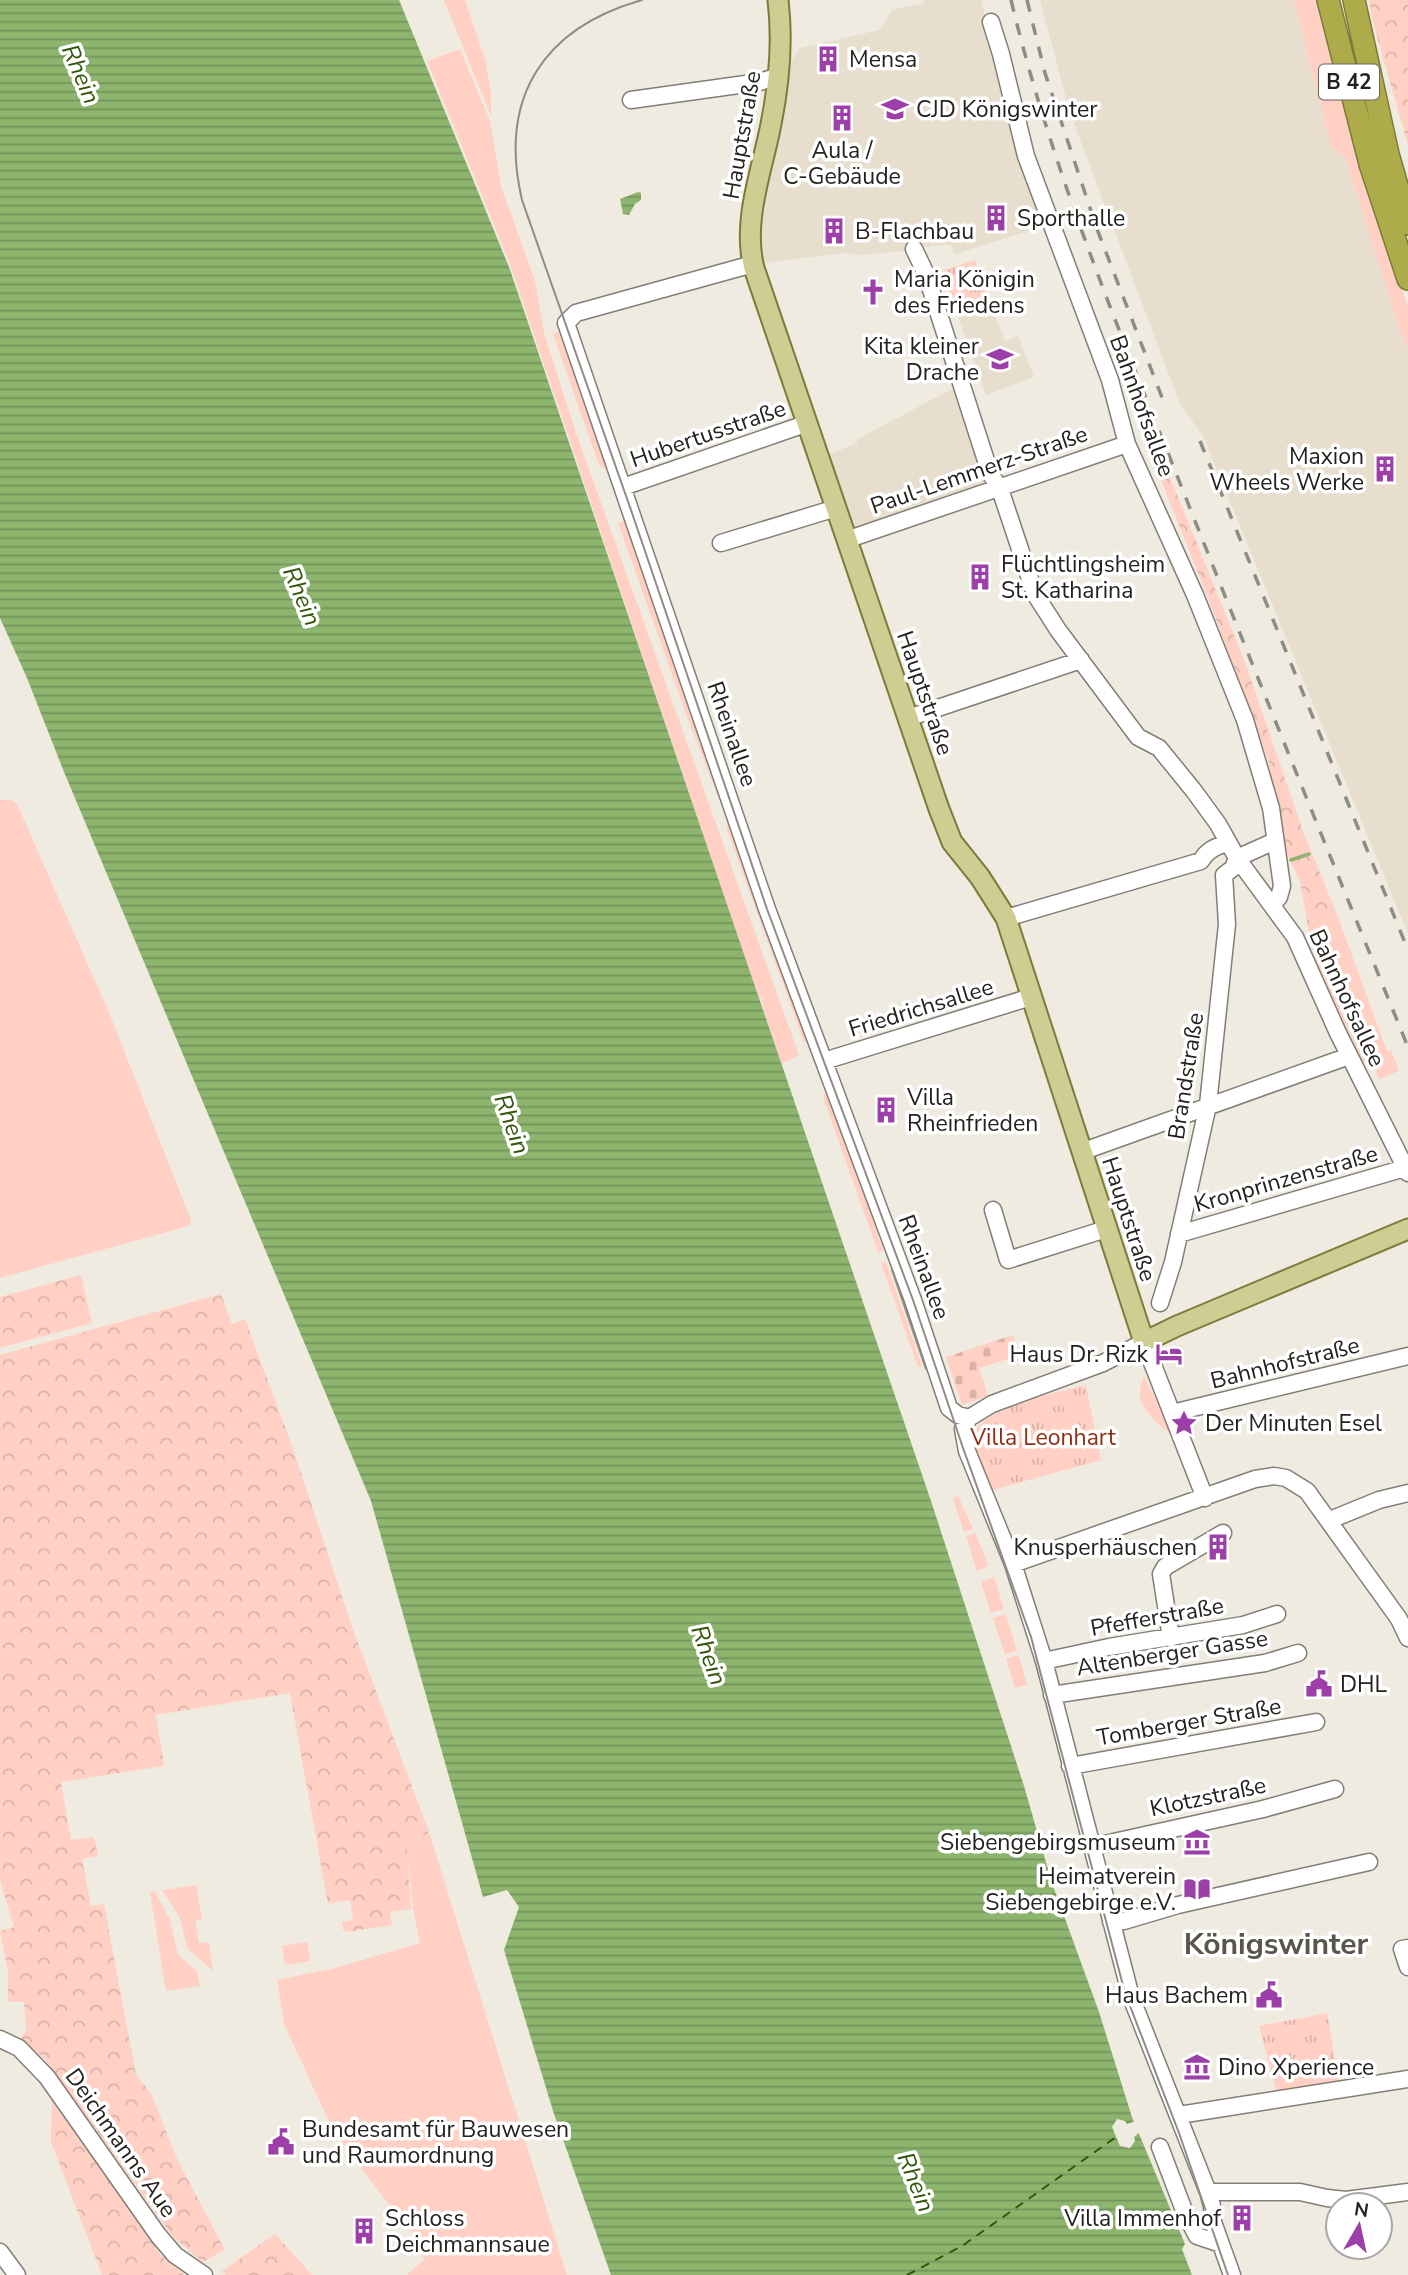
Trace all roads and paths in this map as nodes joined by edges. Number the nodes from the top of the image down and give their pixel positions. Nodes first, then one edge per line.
1 (778, 0) edge
2 (1328, 0) edge
3 (1354, 0) edge
4 (991, 22) dead end
5 (778, 76) junction
6 (631, 100) dead end
7 (1408, 224) edge
8 (914, 249) dead end
9 (753, 264) junction
10 (1408, 279) edge
11 (808, 423) junction
12 (1127, 444) junction
13 (624, 487) junction
14 (1000, 489) junction
15 (836, 508) junction
16 (846, 540) junction
17 (722, 543) dead end
18 (1081, 660) junction
19 (908, 718) junction
20 (1275, 841) junction
21 (1227, 843) junction
22 (1237, 858) junction
23 (1201, 861) junction
24 (1224, 875) junction
25 (1272, 905) junction
26 (1006, 918) junction
27 (1031, 998) junction
28 (1349, 1056) junction
29 (824, 1061) junction
30 (1208, 1105) junction
31 (1081, 1152) junction
32 (1406, 1170) edge
33 (993, 1210) dead end
34 (1107, 1229) junction
35 (1408, 1229) edge
36 (1179, 1234) junction
37 (1160, 1303) dead end
38 (1136, 1318) junction
39 (1177, 1326) junction
40 (1144, 1342) junction
41 (1119, 1356) junction
42 (1408, 1356) edge
43 (1159, 1379) junction
44 (1172, 1413) junction
45 (969, 1418) junction
46 (1408, 1493) edge
47 (1205, 1499) junction
48 (1330, 1520) junction
49 (1223, 1533) dead end
50 (1013, 1564) junction
51 (1277, 1614) dead end
52 (1171, 1638) junction
53 (1408, 1638) edge
54 (1298, 1653) dead end
55 (1044, 1661) junction
56 (1052, 1695) junction
57 (1316, 1722) dead end
58 (1070, 1766) junction
59 (1335, 1789) dead end
60 (1091, 1847) junction
61 (1369, 1862) dead end
62 (1111, 1923) junction
63 (1405, 1948) edge
64 (1408, 1967) edge
65 (0, 2039) edge
66 (1408, 2079) edge
67 (1179, 2115) junction
68 (1160, 2147) dead end
69 (1208, 2192) junction
70 (1408, 2192) edge
71 (1188, 2218) junction
72 (1213, 2222) junction
73 (1221, 2244) junction
74 (0, 2252) edge
75 (17, 2275) edge
76 (204, 2275) edge
77 (1232, 2275) edge

1 - 5 main road, Hauptstraße
2 - 10 highway, B 42
3 - 7 highway, B 42
4 - 12 street, Bahnhofsallee
5 - 6 street
5 - 9 main road, Hauptstraße
8 - 14 street
9 - 11 main road, Hauptstraße
9 - 13 street, Rheinallee
11 - 13 street, Hubertusstraße
11 - 15 main road, Hauptstraße
12 - 14 street, Paul-Lemmerz-Straße
12 - 20 street, Bahnhofsallee
13 - 29 street, Rheinallee
14 - 16 street, Paul-Lemmerz-Straße
14 - 18 street
15 - 16 main road, Hauptstraße
15 - 17 street
16 - 19 main road, Hauptstraße
18 - 19 street
18 - 21 street
19 - 26 main road, Hauptstraße
20 - 22 street
20 - 25 street, Bahnhofsallee
21 - 22 street
21 - 23 street
22 - 24 street
22 - 25 street
23 - 24 street
23 - 26 street
24 - 30 street, Brandstraße
25 - 28 street, Bahnhofsallee
26 - 27 main road, Hauptstraße
27 - 29 street, Friedrichsallee
27 - 31 main road, Hauptstraße
28 - 30 street
28 - 32 street, Bahnhofsallee
29 - 45 street, Rheinallee
30 - 31 street
30 - 36 street, Brandstraße
31 - 34 main road, Hauptstraße
32 - 36 street, Kronprinzenstraße
33 - 34 street
34 - 38 main road, Hauptstraße
35 - 39 main road
36 - 37 street, Brandstraße
38 - 39 main road
38 - 40 main road, Hauptstraße
39 - 40 main road
40 - 41 street
40 - 43 street, Hauptstraße
41 - 43 street
41 - 45 street
42 - 44 street, Bahnhofstraße
43 - 44 street, Hauptstraße
44 - 47 street, Hauptstraße
45 - 50 street
46 - 48 street
47 - 48 street
47 - 50 street
48 - 53 street
49 - 52 street
50 - 55 street
51 - 52 street, Pfefferstraße
52 - 55 street, Pfefferstraße
54 - 56 street, Altenberger Gasse
55 - 56 street
56 - 58 street
57 - 58 street, Tomberger Straße
58 - 60 street
59 - 60 street, Klotzstraße
60 - 62 street
61 - 62 street
62 - 67 street
63 - 64 street
65 - 76 street, Deichmanns Aue
66 - 67 street
67 - 69 street
68 - 71 street
69 - 70 street
69 - 72 street
71 - 72 street
71 - 73 street
72 - 73 street
73 - 77 street
74 - 75 street

